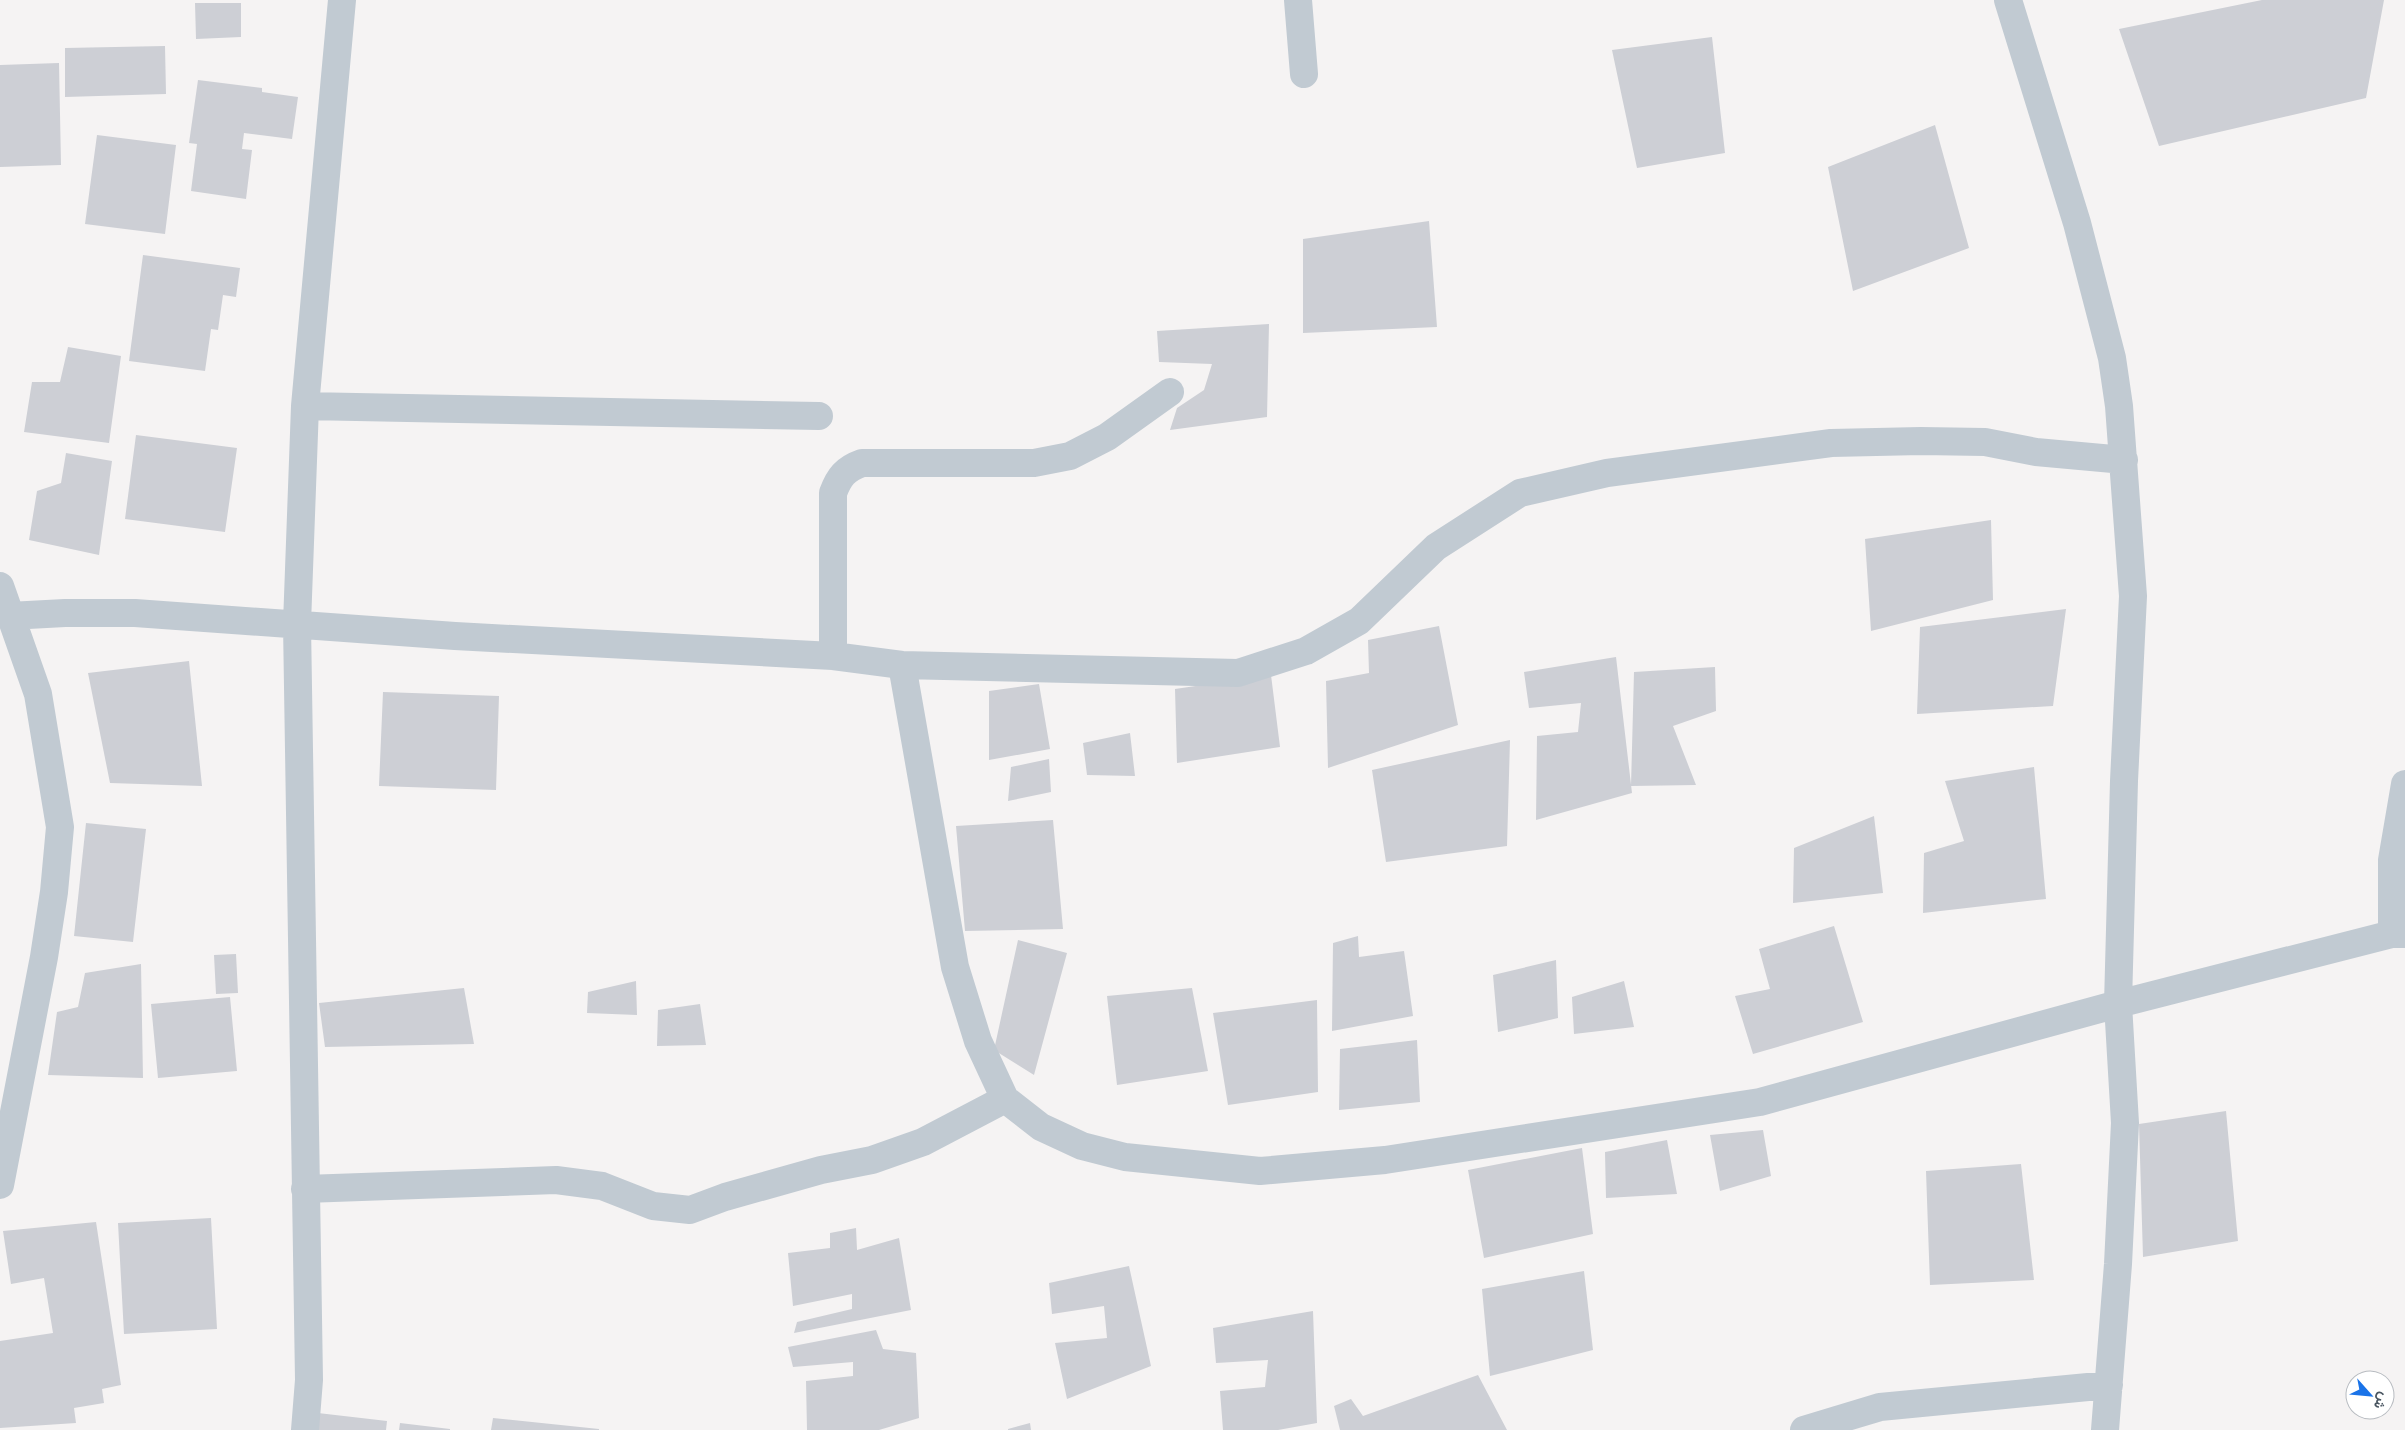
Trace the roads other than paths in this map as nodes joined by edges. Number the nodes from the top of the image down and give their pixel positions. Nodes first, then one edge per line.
1 (342, 0) edge
2 (1298, 0) edge
3 (2008, 0) edge
4 (1304, 74) dead end
5 (1170, 392) dead end
6 (305, 406) junction
7 (819, 416) dead end
8 (2124, 460) junction
9 (0, 586) edge
10 (10, 616) junction
11 (297, 624) junction
12 (832, 656) junction
13 (902, 665) junction
14 (2405, 784) edge
15 (2398, 934) edge
16 (2118, 1004) junction
17 (1005, 1099) junction
18 (0, 1185) edge
19 (305, 1189) junction
20 (2109, 1385) junction
21 (305, 1430) edge
22 (1804, 1430) edge
23 (2105, 1430) edge

1 - 6 street
2 - 4 street
3 - 8 street
5 - 12 street
6 - 7 street
6 - 11 street
8 - 13 street
8 - 16 street
9 - 10 street
10 - 11 street
10 - 18 street
11 - 12 street
11 - 19 street
12 - 13 street
13 - 17 street
14 - 15 street
15 - 16 street
16 - 17 street
16 - 20 street
17 - 19 street
19 - 21 street
20 - 22 street
20 - 23 street

